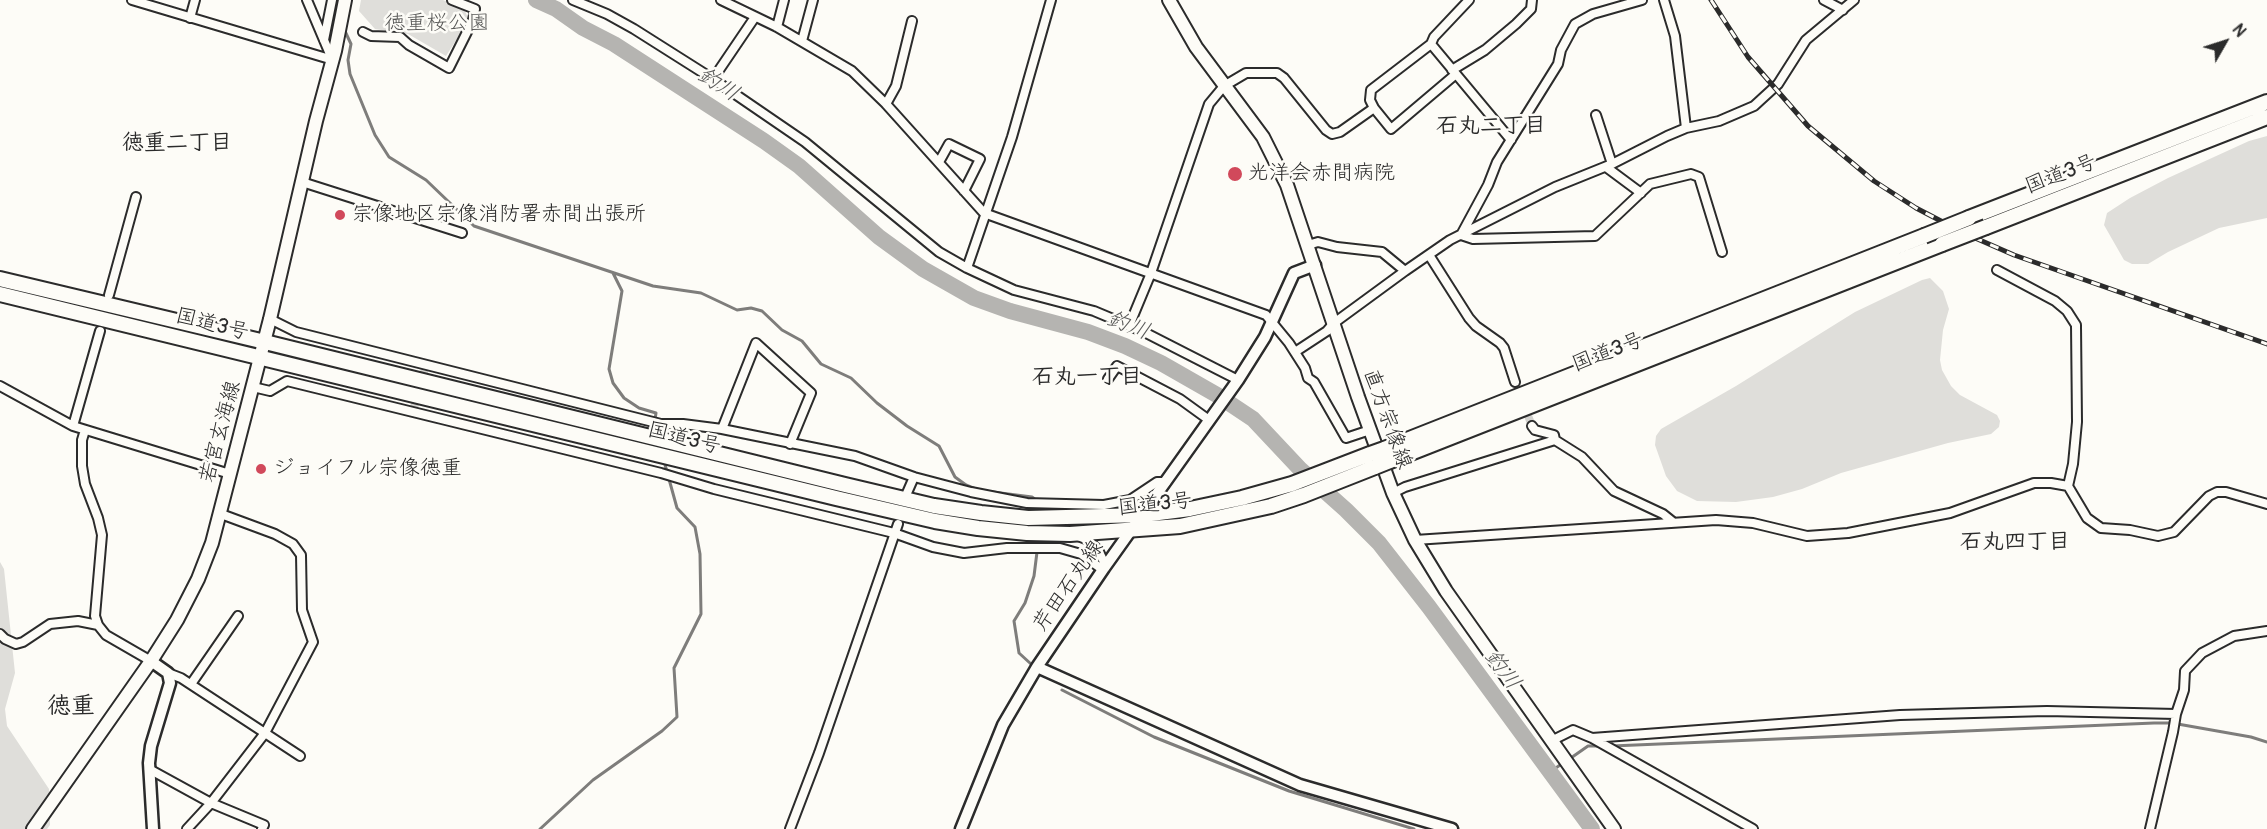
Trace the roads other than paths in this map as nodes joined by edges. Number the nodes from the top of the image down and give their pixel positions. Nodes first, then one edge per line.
1 (132, 0) edge
2 (195, 0) edge
3 (307, 0) edge
4 (332, 0) edge
5 (345, 0) edge
6 (453, 0) edge
7 (573, 0) edge
8 (721, 0) edge
9 (784, 0) edge
10 (813, 0) edge
11 (1051, 0) edge
12 (1169, 0) edge
13 (1469, 0) edge
14 (1532, 0) edge
15 (1642, 0) edge
16 (1665, 0) edge
17 (1824, 0) edge
18 (1854, 0) edge
19 (1843, 10) junction
20 (755, 17) junction
21 (190, 18) junction
22 (912, 21) dead end
23 (777, 27) junction
24 (363, 32) dead end
25 (324, 40) junction
26 (802, 41) junction
27 (1431, 44) junction
28 (334, 56) junction
29 (1454, 72) junction
30 (713, 79) junction
31 (1224, 86) junction
32 (2267, 102) edge
33 (886, 104) junction
34 (1374, 108) junction
35 (1596, 115) dead end
36 (2267, 117) edge
37 (1686, 128) junction
38 (1511, 140) junction
39 (939, 162) junction
40 (1609, 166) junction
41 (302, 182) junction
42 (964, 191) junction
43 (1641, 193) junction
44 (136, 197) dead end
45 (984, 213) junction
46 (462, 233) dead end
47 (1461, 235) junction
48 (1308, 245) junction
49 (1722, 252) dead end
50 (1429, 255) junction
51 (1315, 264) junction
52 (967, 268) junction
53 (1997, 270) dead end
54 (1405, 271) junction
55 (1151, 273) junction
56 (0, 279) edge
57 (0, 294) edge
58 (109, 295) dead end
59 (270, 319) junction
60 (1272, 321) junction
61 (1334, 323) junction
62 (1130, 326) junction
63 (99, 331) dead end
64 (265, 342) junction
65 (1295, 352) junction
66 (261, 358) junction
67 (1108, 379) dead end
68 (1236, 382) junction
69 (1515, 382) tunnel mouth
70 (0, 386) edge
71 (253, 387) junction
72 (1209, 420) junction
73 (72, 426) junction
74 (1532, 426) tunnel mouth
75 (722, 429) junction
76 (85, 430) junction
77 (1370, 430) junction
78 (616, 437) junction
79 (1555, 440) junction
80 (790, 444) junction
81 (677, 452) junction
82 (1387, 455) junction
83 (1373, 460) junction
84 (230, 474) junction
85 (914, 477) junction
86 (1166, 482) junction
87 (2068, 486) junction
88 (907, 493) dead end
89 (1393, 493) junction
90 (2267, 504) edge
91 (221, 514) junction
92 (1143, 515) junction
93 (1673, 522) junction
94 (898, 524) dead end
95 (1132, 530) junction
96 (894, 533) junction
97 (1070, 534) junction
98 (1415, 540) junction
99 (1104, 568) junction
100 (238, 616) dead end
101 (98, 625) junction
102 (2267, 631) edge
103 (0, 634) edge
104 (152, 661) junction
105 (1037, 667) junction
106 (168, 673) junction
107 (191, 684) junction
108 (2176, 714) junction
109 (266, 733) junction
110 (1593, 738) junction
111 (1551, 741) junction
112 (300, 756) dead end
113 (149, 769) junction
114 (211, 803) junction
115 (33, 829) edge
116 (153, 829) edge
117 (187, 829) edge
118 (262, 829) edge
119 (790, 829) edge
120 (961, 829) edge
121 (1452, 829) edge
122 (1614, 829) edge
123 (1754, 829) edge
124 (2150, 829) edge

1 - 21 street
2 - 21 street
3 - 25 street
4 - 25 street
5 - 28 main road, 若宮玄海線
6 - 24 street
7 - 30 street
8 - 20 street
9 - 23 street
10 - 26 street
11 - 45 street
12 - 31 main road, 直方宗像線
13 - 27 street
14 - 29 street
15 - 38 street
16 - 37 street
17 - 19 street
18 - 19 street
19 - 37 street
20 - 23 street
20 - 30 street
21 - 28 street
22 - 33 street
23 - 26 street
25 - 28 street
26 - 33 street
27 - 29 street
27 - 34 street
28 - 41 main road, 若宮玄海線
29 - 34 street
29 - 38 street
30 - 52 street
31 - 34 street
31 - 48 main road, 直方宗像線
31 - 55 street
32 - 82 highway, 国道3号, bridge
33 - 39 street
35 - 40 street
36 - 82 highway, 国道3号, bridge
37 - 40 street
38 - 47 street
39 - 42 street
39 - 42 street
40 - 43 street
40 - 47 street
41 - 46 street
41 - 59 main road, 若宮玄海線
42 - 45 street
43 - 47 street
43 - 49 street
44 - 58 street
45 - 52 street
45 - 55 street
47 - 50 street
48 - 51 main road, 直方宗像線
48 - 54 street
50 - 54 street
50 - 69 street
51 - 60 main road, 芹田石丸線
51 - 61 main road, 直方宗像線
52 - 62 street
53 - 87 street
54 - 61 street
55 - 60 street
55 - 62 street
56 - 64 highway, 国道3号
57 - 66 highway, 国道3号
59 - 64 main road, 若宮玄海線
59 - 75 street
60 - 65 street
60 - 68 main road, 芹田石丸線
61 - 65 street
61 - 77 main road, 直方宗像線
62 - 68 street
63 - 73 street
64 - 66 main road, 若宮玄海線
64 - 78 highway, 国道3号
65 - 77 street
66 - 71 main road, 若宮玄海線
66 - 78 highway, 国道3号
67 - 72 street
68 - 72 main road, 芹田石丸線
70 - 73 street
71 - 84 main road, 若宮玄海線
71 - 96 street
72 - 86 main road, 芹田石丸線
73 - 76 street
74 - 79 street
75 - 80 street
75 - 80 street
76 - 84 street
76 - 101 street
77 - 89 main road, 直方宗像線
78 - 81 highway, 国道3号
79 - 89 street
79 - 93 street
80 - 85 street
81 - 92 highway, 国道3号
81 - 97 highway, 国道3号
82 - 83 highway, 国道3号, bridge
83 - 92 highway, 国道3号
83 - 95 highway, 国道3号
84 - 91 main road, 若宮玄海線
85 - 86 street
85 - 88 street
86 - 92 main road, 芹田石丸線
87 - 90 street
87 - 93 street
89 - 98 main road, 直方宗像線
91 - 104 main road, 若宮玄海線
91 - 109 street
92 - 95 main road, 芹田石丸線
93 - 98 street
94 - 96 street
95 - 97 highway, 国道3号
95 - 99 main road, 芹田石丸線
96 - 99 street
96 - 119 street
97 - 99 street
98 - 111 main road, 直方宗像線
99 - 105 main road, 芹田石丸線
100 - 107 street
101 - 103 street
101 - 104 street
102 - 108 street
104 - 106 main road
104 - 115 main road, 若宮玄海線
105 - 120 main road, 芹田石丸線
105 - 121 main road
106 - 107 street
106 - 113 main road
107 - 109 street
108 - 110 street
108 - 124 street
109 - 112 street
109 - 114 street
110 - 111 street
110 - 123 street
111 - 122 main road, 直方宗像線
113 - 114 street
113 - 116 main road
114 - 117 street
114 - 118 street

